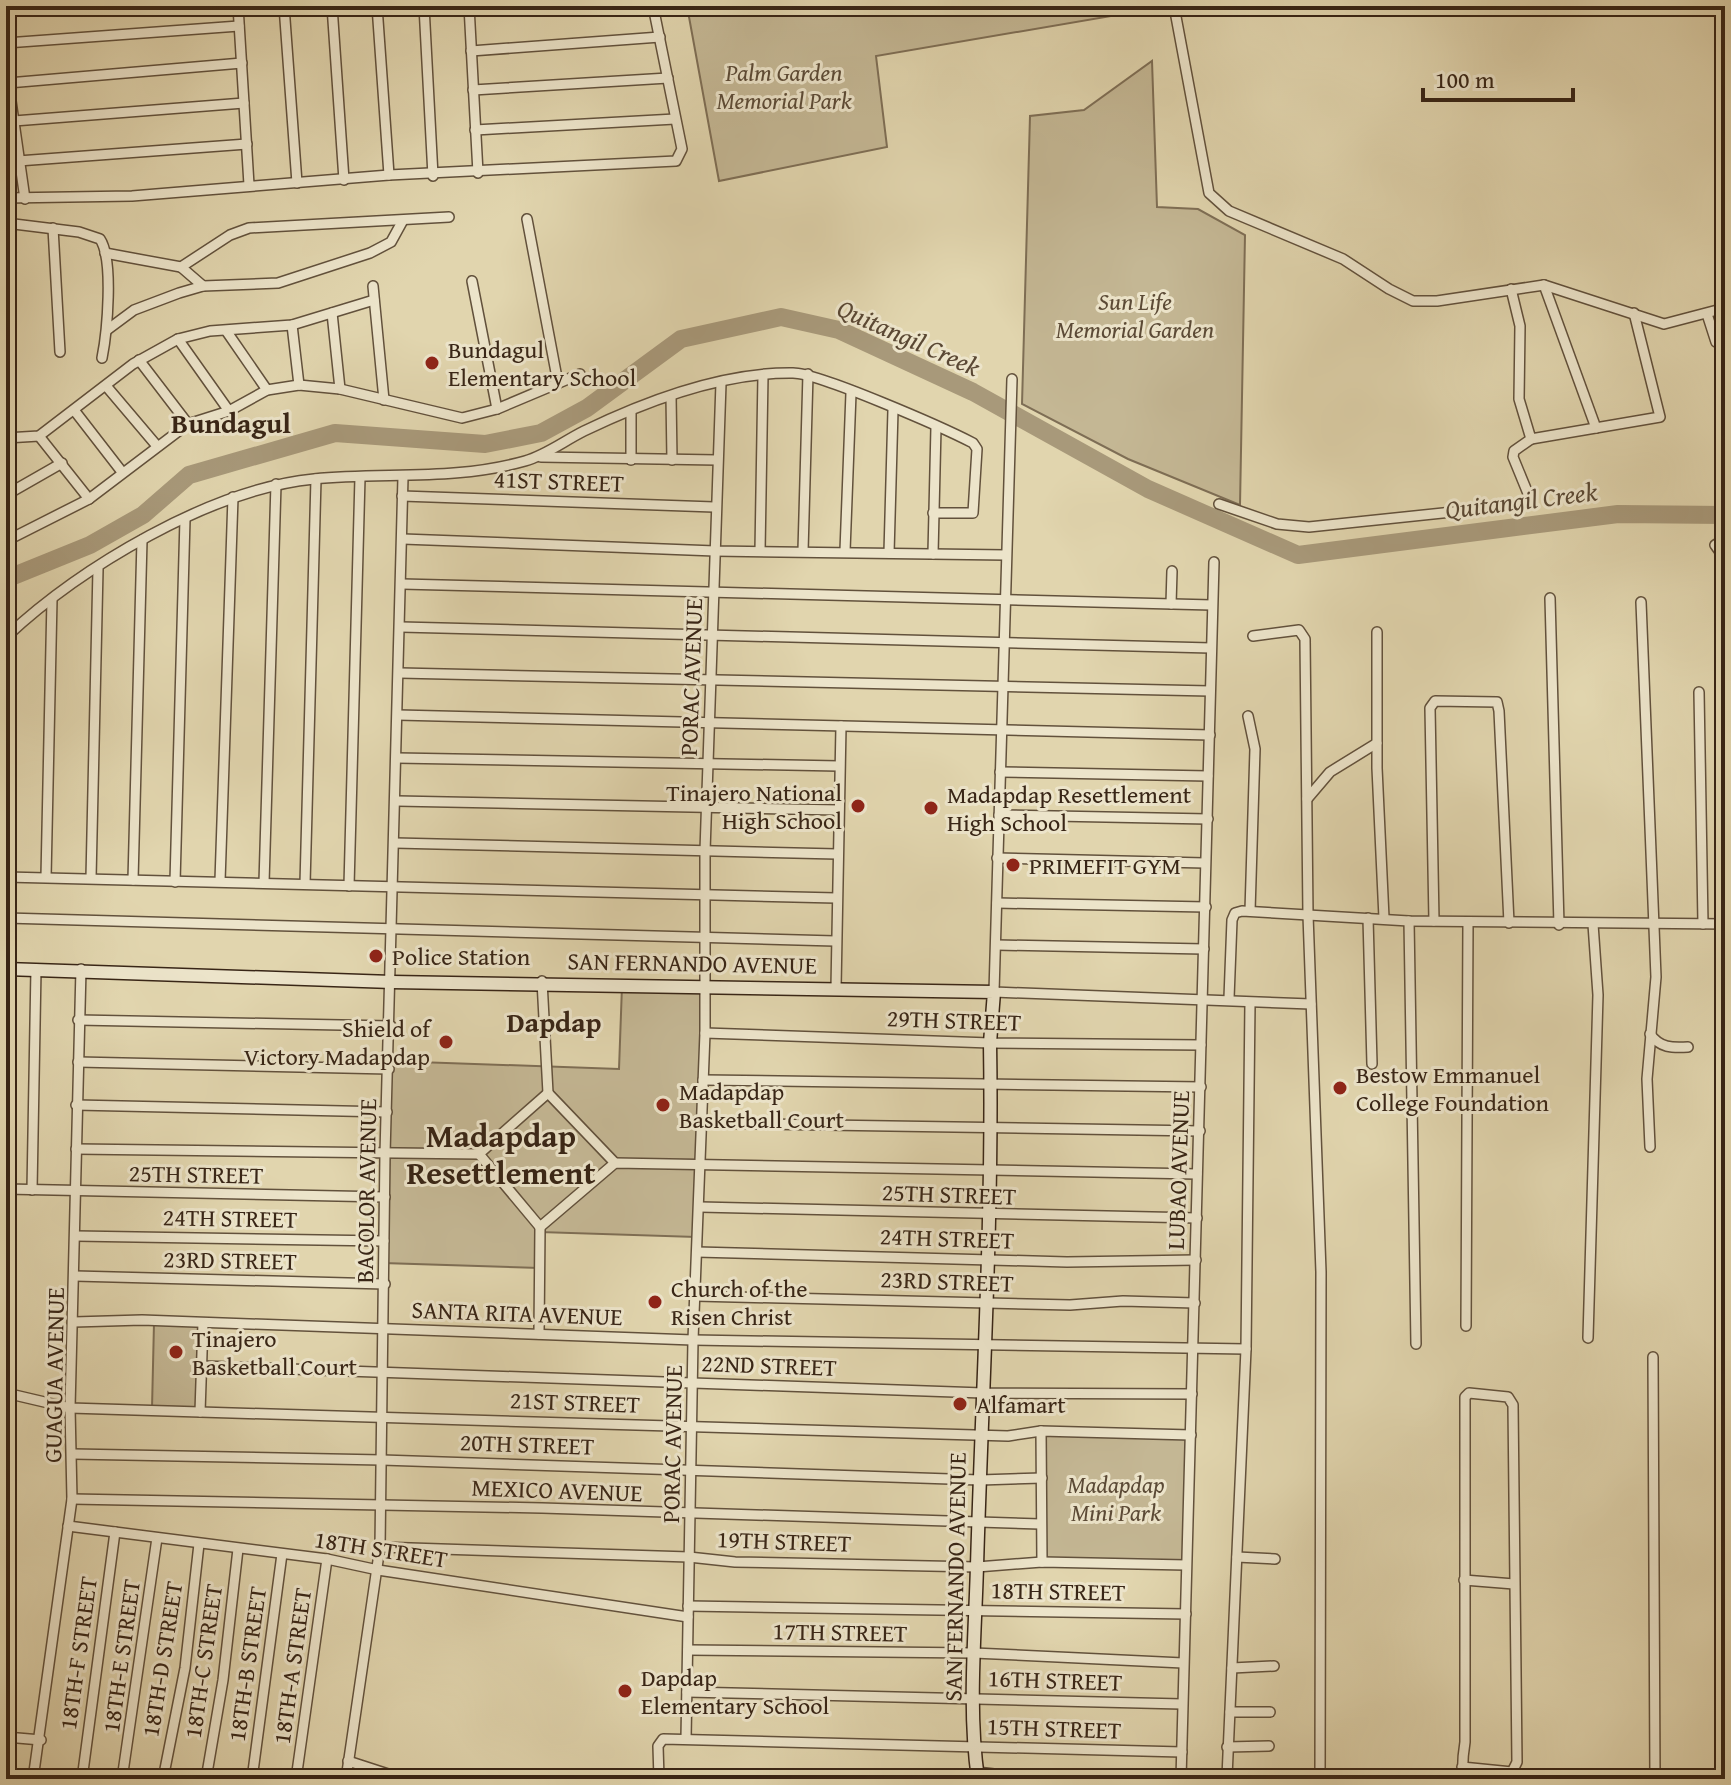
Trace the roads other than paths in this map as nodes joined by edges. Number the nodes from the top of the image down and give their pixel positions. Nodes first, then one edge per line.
1 (238, 6) edge
2 (284, 6) edge
3 (332, 6) edge
4 (377, 6) edge
5 (424, 6) edge
6 (522, 6) edge
7 (653, 6) edge
8 (1174, 6) edge
9 (469, 8) edge
10 (239, 26) junction
11 (660, 37) junction
12 (6, 43) edge
13 (471, 51) junction
14 (242, 63) junction
15 (6, 66) edge
16 (668, 78) junction
17 (8, 83) junction
18 (473, 90) junction
19 (244, 103) junction
20 (675, 119) junction
21 (14, 121) junction
22 (475, 130) junction
23 (247, 144) junction
24 (18, 161) junction
25 (478, 173) junction
26 (389, 175) junction
27 (433, 176) junction
28 (344, 180) junction
29 (297, 183) junction
30 (249, 185) junction
31 (6, 198) edge
32 (25, 199) junction
33 (449, 217) dead end
34 (527, 219) dead end
35 (402, 222) junction
36 (6, 223) edge
37 (53, 228) junction
38 (105, 253) junction
39 (181, 267) junction
40 (472, 281) dead end
41 (1544, 285) junction
42 (203, 286) junction
43 (373, 286) dead end
44 (1511, 289) junction
45 (374, 300) junction
46 (1725, 308) edge
47 (332, 313) junction
48 (1634, 313) junction
49 (1707, 314) junction
50 (292, 325) junction
51 (107, 330) junction
52 (227, 332) junction
53 (178, 339) junction
54 (1716, 342) dead end
55 (60, 352) dead end
56 (102, 358) dead end
57 (139, 360) junction
58 (580, 374) dead end
59 (808, 374) junction
60 (763, 375) junction
61 (1012, 379) dead end
62 (558, 383) junction
63 (721, 383) junction
64 (299, 385) junction
65 (107, 387) junction
66 (340, 389) junction
67 (267, 390) junction
68 (851, 393) junction
69 (671, 396) junction
70 (384, 400) junction
71 (497, 409) junction
72 (74, 410) junction
73 (893, 410) junction
74 (229, 411) junction
75 (631, 411) junction
76 (188, 424) junction
77 (936, 427) junction
78 (1596, 428) junction
79 (39, 436) junction
80 (6, 438) edge
81 (1531, 439) junction
82 (157, 446) junction
83 (538, 457) junction
84 (631, 460) junction
85 (672, 460) junction
86 (717, 460) junction
87 (62, 463) junction
88 (122, 472) junction
89 (360, 477) junction
90 (403, 477) junction
91 (316, 479) junction
92 (276, 484) junction
93 (6, 495) edge
94 (402, 496) junction
95 (233, 497) junction
96 (89, 499) junction
97 (1219, 504) dead end
98 (714, 507) junction
99 (933, 513) junction
100 (185, 519) junction
101 (403, 539) junction
102 (1725, 539) edge
103 (142, 540) junction
104 (6, 541) edge
105 (715, 551) junction
106 (760, 551) junction
107 (803, 551) junction
108 (845, 551) junction
109 (889, 553) junction
110 (933, 554) junction
111 (1006, 555) junction
112 (1725, 559) edge
113 (1214, 562) dead end
114 (98, 569) junction
115 (1172, 571) dead end
116 (402, 584) junction
117 (714, 593) junction
118 (1550, 598) dead end
119 (52, 599) junction
120 (1004, 600) junction
121 (1641, 602) dead end
122 (1171, 604) junction
123 (1212, 605) junction
124 (401, 627) junction
125 (1377, 632) dead end
126 (712, 635) junction
127 (8, 636) edge
128 (1253, 636) dead end
129 (1002, 643) junction
130 (1211, 648) junction
131 (400, 673) junction
132 (711, 680) junction
133 (1002, 688) junction
134 (1210, 691) junction
135 (1699, 692) dead end
136 (398, 715) junction
137 (1248, 716) dead end
138 (710, 721) junction
139 (841, 726) junction
140 (1001, 730) junction
141 (1210, 735) junction
142 (1377, 743) junction
143 (397, 758) junction
144 (6, 759) edge
145 (707, 765) junction
146 (839, 766) junction
147 (1000, 772) junction
148 (1208, 776) junction
149 (1307, 799) junction
150 (397, 801) junction
151 (706, 809) junction
152 (838, 810) junction
153 (999, 815) junction
154 (1208, 819) junction
155 (395, 843) junction
156 (705, 851) junction
157 (837, 854) junction
158 (997, 858) junction
159 (1205, 863) junction
160 (6, 877) edge
161 (46, 877) junction
162 (91, 878) junction
163 (133, 880) junction
164 (220, 881) junction
165 (175, 882) junction
166 (264, 883) junction
167 (305, 884) junction
168 (349, 886) junction
169 (393, 887) junction
170 (704, 896) junction
171 (836, 898) junction
172 (997, 903) junction
173 (1206, 907) junction
174 (1250, 911) junction
175 (1308, 915) junction
176 (6, 918) edge
177 (1368, 918) junction
178 (1384, 918) junction
179 (1409, 921) junction
180 (1434, 921) junction
181 (1468, 922) junction
182 (1509, 923) junction
183 (1593, 924) junction
184 (1703, 924) junction
185 (1725, 924) edge
186 (1559, 925) junction
187 (1653, 925) junction
188 (393, 930) junction
189 (704, 937) junction
190 (835, 941) junction
191 (997, 945) junction
192 (1204, 949) junction
193 (6, 969) edge
194 (36, 969) junction
195 (81, 969) junction
196 (542, 981) junction
197 (392, 982) junction
198 (705, 986) junction
199 (836, 988) junction
200 (994, 992) junction
201 (1202, 997) junction
202 (1229, 998) junction
203 (1250, 1003) junction
204 (1311, 1004) junction
205 (78, 1020) junction
206 (391, 1026) junction
207 (705, 1033) junction
208 (1650, 1034) junction
209 (990, 1043) junction
210 (1201, 1045) junction
211 (1688, 1047) dead end
212 (78, 1062) junction
213 (1372, 1064) dead end
214 (389, 1069) junction
215 (703, 1080) junction
216 (990, 1083) junction
217 (1201, 1087) junction
218 (548, 1093) junction
219 (76, 1105) junction
220 (387, 1112) junction
221 (702, 1123) junction
222 (989, 1127) junction
223 (1200, 1131) junction
224 (1650, 1147) dead end
225 (76, 1149) junction
226 (385, 1154) junction
227 (479, 1154) junction
228 (615, 1163) junction
229 (701, 1166) junction
230 (989, 1170) junction
231 (1197, 1174) junction
232 (6, 1189) edge
233 (32, 1190) junction
234 (76, 1192) junction
235 (385, 1197) junction
236 (700, 1207) junction
237 (988, 1215) junction
238 (1197, 1218) junction
239 (540, 1227) junction
240 (76, 1236) junction
241 (384, 1241) junction
242 (697, 1252) junction
243 (986, 1259) junction
244 (1196, 1260) junction
245 (75, 1276) junction
246 (385, 1284) junction
247 (696, 1296) junction
248 (984, 1301) junction
249 (1195, 1303) junction
250 (74, 1322) junction
251 (203, 1323) junction
252 (1466, 1326) dead end
253 (384, 1327) junction
254 (539, 1334) junction
255 (1588, 1338) dead end
256 (693, 1340) junction
257 (1416, 1344) dead end
258 (983, 1345) junction
259 (1192, 1348) junction
260 (1246, 1349) junction
261 (1653, 1357) dead end
262 (202, 1366) junction
263 (382, 1374) junction
264 (694, 1383) junction
265 (6, 1393) edge
266 (983, 1393) junction
267 (1192, 1394) junction
268 (70, 1408) junction
269 (200, 1412) junction
270 (383, 1417) junction
271 (691, 1426) junction
272 (1041, 1431) junction
273 (1191, 1435) junction
274 (981, 1436) junction
275 (73, 1454) junction
276 (382, 1460) junction
277 (690, 1469) junction
278 (1042, 1478) junction
279 (980, 1480) junction
280 (72, 1499) junction
281 (382, 1506) junction
282 (691, 1515) junction
283 (978, 1523) junction
284 (1040, 1524) junction
285 (68, 1526) junction
286 (115, 1532) junction
287 (157, 1538) junction
288 (199, 1544) junction
289 (380, 1547) junction
290 (238, 1549) junction
291 (282, 1554) junction
292 (689, 1557) junction
293 (1237, 1557) junction
294 (327, 1559) junction
295 (1275, 1559) dead end
296 (1042, 1562) junction
297 (1186, 1565) junction
298 (977, 1567) junction
299 (378, 1570) junction
300 (1464, 1580) junction
301 (1514, 1584) junction
302 (975, 1610) junction
303 (688, 1611) junction
304 (1186, 1614) junction
305 (688, 1650) junction
306 (974, 1653) junction
307 (1183, 1663) junction
308 (1274, 1666) dead end
309 (1232, 1668) junction
310 (687, 1692) junction
311 (974, 1698) junction
312 (1182, 1704) junction
313 (1230, 1712) junction
314 (1270, 1712) dead end
315 (6, 1737) edge
316 (686, 1739) junction
317 (41, 1740) junction
318 (973, 1745) junction
319 (1269, 1746) dead end
320 (1227, 1747) junction
321 (1182, 1752) junction
322 (348, 1761) junction
323 (1462, 1767) junction
324 (1516, 1774) edge
325 (977, 1776) edge
326 (1227, 1777) edge
327 (6, 1778) edge
328 (12, 1779) edge
329 (33, 1779) edge
330 (82, 1779) edge
331 (122, 1779) edge
332 (163, 1779) edge
333 (206, 1779) edge
334 (252, 1779) edge
335 (296, 1779) edge
336 (346, 1779) edge
337 (441, 1779) edge
338 (659, 1779) edge
339 (1036, 1779) edge
340 (1181, 1779) edge
341 (1211, 1779) edge
342 (1277, 1779) edge
343 (1320, 1779) edge
344 (1463, 1779) edge
345 (1655, 1779) edge

1 - 10 street
2 - 29 street
3 - 28 street
4 - 26 street
5 - 27 street
6 - 9 street
7 - 11 street
8 - 44 street
9 - 13 street
10 - 12 street
10 - 14 street
11 - 13 street
11 - 16 street
13 - 18 street
14 - 17 street
14 - 19 street
15 - 17 street
16 - 18 street
16 - 20 street
17 - 21 street
18 - 22 street
19 - 21 street
19 - 23 street
20 - 22 street
20 - 25 street
21 - 24 street
22 - 25 street
23 - 24 street
23 - 30 street
24 - 32 street
25 - 27 street
26 - 27 street
26 - 28 street
28 - 29 street
29 - 30 street
30 - 32 street
31 - 32 street
33 - 35 street
34 - 62 street
35 - 39 street
35 - 42 street
36 - 37 street
37 - 38 street
37 - 55 street
38 - 39 street
38 - 51 street
39 - 42 street
40 - 71 street
41 - 44 street
41 - 48 street
41 - 78 street
42 - 51 street
43 - 45 street
44 - 81 street
45 - 47 street
45 - 70 street
46 - 49 street
47 - 50 street
47 - 66 street
48 - 49 street
48 - 78 street
49 - 54 street
50 - 52 street
50 - 64 street
51 - 56 street
52 - 53 street
52 - 67 street
53 - 57 street
53 - 74 street
57 - 65 street
57 - 76 street
58 - 62 street
59 - 60 street
59 - 68 street
59 - 107 street
60 - 63 street
60 - 106 street
61 - 111 street, SAN FERNANDO AVENUE
62 - 71 street
63 - 69 street
63 - 86 street, PORAC AVENUE
64 - 66 street
64 - 67 street
65 - 72 street
65 - 82 street
66 - 70 street
67 - 74 street
68 - 73 street
68 - 108 street
69 - 75 street
69 - 85 street
70 - 71 street
72 - 79 street
72 - 88 street
73 - 77 street
73 - 109 street
74 - 76 street
75 - 83 street
75 - 84 street
76 - 82 street
77 - 99 street
77 - 99 street
78 - 81 street
79 - 80 street
79 - 87 street
81 - 97 street
82 - 88 street
83 - 84 street
83 - 90 street
84 - 85 street
85 - 86 street
86 - 98 street, PORAC AVENUE
87 - 93 street
87 - 96 street
88 - 96 street
89 - 90 street
89 - 91 street
89 - 168 street
90 - 94 street, BACOLOR AVENUE
91 - 92 street
91 - 167 street
92 - 95 street
92 - 166 street
94 - 98 street, 41ST STREET
94 - 101 street, BACOLOR AVENUE
95 - 100 street
95 - 164 street
96 - 104 street
98 - 105 street, PORAC AVENUE
99 - 110 street
100 - 103 street
100 - 165 street
101 - 105 street
101 - 116 street, BACOLOR AVENUE
102 - 112 street
103 - 114 street
103 - 163 street
105 - 106 street
105 - 117 street, PORAC AVENUE
106 - 107 street
107 - 108 street
108 - 109 street
109 - 110 street
110 - 111 street
111 - 120 street, SAN FERNANDO AVENUE
113 - 123 street, LUBAO AVENUE
114 - 119 street
114 - 162 street
115 - 122 street
116 - 117 street
116 - 124 street, BACOLOR AVENUE
117 - 120 street
117 - 126 street, PORAC AVENUE
118 - 186 street
119 - 127 street
119 - 161 street
120 - 122 street
120 - 129 street, SAN FERNANDO AVENUE
121 - 187 street
122 - 123 street
123 - 130 street, LUBAO AVENUE
124 - 126 street
124 - 131 street, BACOLOR AVENUE
125 - 142 street
126 - 129 street
126 - 132 street, PORAC AVENUE
127 - 144 street
128 - 149 street
129 - 130 street
129 - 133 street, SAN FERNANDO AVENUE
130 - 134 street, LUBAO AVENUE
131 - 132 street
131 - 136 street, BACOLOR AVENUE
132 - 133 street
132 - 138 street, PORAC AVENUE
133 - 134 street
133 - 140 street, SAN FERNANDO AVENUE
134 - 141 street, LUBAO AVENUE
135 - 184 street
136 - 138 street
136 - 143 street, BACOLOR AVENUE
137 - 174 street
138 - 139 street
138 - 145 street, PORAC AVENUE
139 - 140 street
139 - 146 street
140 - 141 street
140 - 147 street, SAN FERNANDO AVENUE
141 - 148 street, LUBAO AVENUE
142 - 149 street
142 - 178 street
143 - 145 street
143 - 150 street, BACOLOR AVENUE
145 - 146 street
145 - 151 street, PORAC AVENUE
146 - 152 street
147 - 148 street
147 - 153 street, SAN FERNANDO AVENUE
148 - 154 street, LUBAO AVENUE
149 - 175 street
150 - 151 street
150 - 155 street, BACOLOR AVENUE
151 - 152 street
151 - 156 street, PORAC AVENUE
152 - 157 street
153 - 154 street
153 - 158 street, SAN FERNANDO AVENUE
154 - 159 street, LUBAO AVENUE
155 - 156 street
155 - 169 street, BACOLOR AVENUE
156 - 157 street
156 - 170 street, PORAC AVENUE
157 - 171 street
158 - 159 street
158 - 172 street, SAN FERNANDO AVENUE
159 - 173 street, LUBAO AVENUE
160 - 161 street
161 - 162 street
162 - 163 street
163 - 165 street
164 - 165 street
164 - 166 street
166 - 167 street
167 - 168 street
168 - 169 street
169 - 170 street
169 - 188 street, BACOLOR AVENUE
170 - 171 street
170 - 189 street, PORAC AVENUE
171 - 190 street
172 - 173 street
172 - 191 street, SAN FERNANDO AVENUE
173 - 192 street, LUBAO AVENUE
174 - 175 street
174 - 202 street
175 - 177 street
175 - 204 street
176 - 188 street
177 - 178 street
177 - 213 street
178 - 179 street
179 - 180 street
179 - 257 street
180 - 181 street
180 - 182 street
181 - 182 street
181 - 252 street
182 - 186 street
183 - 186 street
183 - 187 street
183 - 255 street
184 - 185 street
184 - 187 street
187 - 208 street
188 - 189 street
188 - 197 street, BACOLOR AVENUE
189 - 190 street
189 - 198 street, PORAC AVENUE
190 - 199 street
191 - 192 street
191 - 200 street, SAN FERNANDO AVENUE
192 - 201 street, LUBAO AVENUE
193 - 194 main road, SAN FERNANDO AVENUE
194 - 195 main road, SAN FERNANDO AVENUE
194 - 233 street
195 - 197 main road, SAN FERNANDO AVENUE
195 - 205 street, GUAGUA AVENUE
196 - 197 main road, SAN FERNANDO AVENUE
196 - 198 main road, SAN FERNANDO AVENUE
196 - 218 street
197 - 206 street, BACOLOR AVENUE
198 - 199 main road, SAN FERNANDO AVENUE
198 - 207 street, PORAC AVENUE
199 - 200 main road, SAN FERNANDO AVENUE
200 - 201 street, SAN FERNANDO AVENUE
200 - 209 main road, SAN FERNANDO AVENUE
201 - 202 street, SAN FERNANDO AVENUE
201 - 210 street, LUBAO AVENUE
202 - 203 street, SAN FERNANDO AVENUE
203 - 204 street, SAN FERNANDO AVENUE
203 - 260 street
204 - 343 street
205 - 206 street
205 - 212 street, GUAGUA AVENUE
206 - 214 street, BACOLOR AVENUE
207 - 209 street, 29TH STREET
207 - 215 street, PORAC AVENUE
208 - 211 street
208 - 224 street
209 - 210 street, 29TH STREET
209 - 216 main road, SAN FERNANDO AVENUE
210 - 217 street, LUBAO AVENUE
212 - 214 street
212 - 219 street, GUAGUA AVENUE
214 - 220 street, BACOLOR AVENUE
215 - 216 street
215 - 221 street, PORAC AVENUE
216 - 217 street
216 - 222 main road, SAN FERNANDO AVENUE
217 - 223 street, LUBAO AVENUE
218 - 227 street
218 - 228 street
219 - 220 street
219 - 225 street, GUAGUA AVENUE
220 - 226 street, BACOLOR AVENUE
221 - 222 street
221 - 229 street, PORAC AVENUE
222 - 223 street
222 - 230 main road, SAN FERNANDO AVENUE
223 - 231 street, LUBAO AVENUE
225 - 226 street
225 - 234 street, GUAGUA AVENUE
226 - 227 street
226 - 235 street, BACOLOR AVENUE
227 - 239 street
228 - 229 street
228 - 239 street
229 - 230 street
229 - 236 street, PORAC AVENUE
230 - 231 street
230 - 237 main road, SAN FERNANDO AVENUE
231 - 238 street, LUBAO AVENUE
232 - 233 street, 25TH STREET
233 - 234 street, 25TH STREET
234 - 235 street, 25TH STREET
234 - 240 street, GUAGUA AVENUE
235 - 241 street, BACOLOR AVENUE
236 - 237 street, 25TH STREET
236 - 242 street, PORAC AVENUE
237 - 238 street, 25TH STREET
237 - 243 main road, SAN FERNANDO AVENUE
238 - 244 street, LUBAO AVENUE
239 - 254 street
240 - 241 street, 24TH STREET
240 - 245 street, GUAGUA AVENUE
241 - 246 street, BACOLOR AVENUE
242 - 243 street, 24TH STREET
242 - 247 street, PORAC AVENUE
243 - 244 street, 24TH STREET
243 - 248 main road, SAN FERNANDO AVENUE
244 - 249 street, LUBAO AVENUE
245 - 246 street, 23RD STREET
245 - 250 street, GUAGUA AVENUE
246 - 253 street, BACOLOR AVENUE
247 - 248 street, 23RD STREET
247 - 256 street, PORAC AVENUE
248 - 249 street, 23RD STREET
248 - 258 main road, SAN FERNANDO AVENUE
249 - 259 street, LUBAO AVENUE
250 - 251 street, SANTA RITA AVENUE
250 - 268 street, GUAGUA AVENUE
251 - 253 street, SANTA RITA AVENUE
251 - 262 street
253 - 254 street, SANTA RITA AVENUE
253 - 263 street, BACOLOR AVENUE
254 - 256 street, SANTA RITA AVENUE
256 - 258 street, SANTA RITA AVENUE
256 - 264 street, PORAC AVENUE
258 - 259 street, SANTA RITA AVENUE
258 - 266 main road, SAN FERNANDO AVENUE
259 - 260 street, SANTA RITA AVENUE
259 - 267 street, LUBAO AVENUE
260 - 293 street
261 - 345 street
262 - 263 street, 22ND STREET
262 - 269 street
263 - 264 street, 22ND STREET
263 - 270 street, BACOLOR AVENUE
264 - 266 street, 22ND STREET
264 - 271 street, PORAC AVENUE
265 - 268 street, 21ST STREET
266 - 267 street, 22ND STREET
266 - 274 main road, SAN FERNANDO AVENUE
267 - 273 street, LUBAO AVENUE
268 - 269 street, 21ST STREET
268 - 275 street, GUAGUA AVENUE
269 - 270 street, 21ST STREET
270 - 271 street, 21ST STREET
270 - 276 street, BACOLOR AVENUE
271 - 274 street, 21ST STREET
271 - 277 street, PORAC AVENUE
272 - 273 street, 21ST STREET
272 - 274 street, 21ST STREET
272 - 278 street
273 - 297 street, LUBAO AVENUE
274 - 279 main road, SAN FERNANDO AVENUE
275 - 276 street, 20TH STREET
275 - 280 street, GUAGUA AVENUE
276 - 277 street, 20TH STREET
276 - 281 street, BACOLOR AVENUE
277 - 279 street, 20TH STREET
277 - 282 street, PORAC AVENUE
278 - 279 street, 20TH STREET
278 - 284 street
279 - 283 main road, SAN FERNANDO AVENUE
280 - 281 street, MEXICO AVENUE
280 - 285 street, GUAGUA AVENUE
281 - 282 street, MEXICO AVENUE
281 - 289 street, BACOLOR AVENUE
282 - 283 street, MEXICO AVENUE
282 - 292 street, PORAC AVENUE
283 - 284 street, MEXICO AVENUE
283 - 298 main road, SAN FERNANDO AVENUE
284 - 296 street
285 - 286 street, 18TH STREET
285 - 317 street, GUAGUA AVENUE
286 - 287 street, 18TH STREET
286 - 330 street, 18TH-F STREET
287 - 288 street, 18TH STREET
287 - 331 street, 18TH-E STREET
288 - 290 street, 18TH STREET
288 - 332 street, 18TH-D STREET
289 - 292 street, 19TH STREET
289 - 299 street, BACOLOR AVENUE
290 - 291 street, 18TH STREET
290 - 333 street, 18TH-C STREET
291 - 294 street, 18TH STREET
291 - 334 street, 18TH-B STREET
292 - 298 street, 19TH STREET
292 - 303 street, PORAC AVENUE
293 - 295 street
293 - 309 street
294 - 299 street, 18TH STREET
294 - 335 street, 18TH-A STREET
296 - 297 street, 19TH STREET
296 - 298 street, 19TH STREET
297 - 304 street, LUBAO AVENUE
298 - 302 main road, SAN FERNANDO AVENUE
299 - 303 street, 18TH STREET
299 - 322 street, BACOLOR AVENUE
300 - 301 street
300 - 301 street
300 - 323 street
301 - 324 street
302 - 303 street, 18TH STREET
302 - 304 street, 18TH STREET
302 - 306 main road, SAN FERNANDO AVENUE
303 - 305 street, PORAC AVENUE
304 - 307 street, LUBAO AVENUE
305 - 306 street, 17TH STREET
305 - 310 street, PORAC AVENUE
306 - 307 street, 17TH STREET
306 - 311 main road, SAN FERNANDO AVENUE
307 - 312 street, LUBAO AVENUE
308 - 309 street
309 - 313 street
310 - 311 street, 16TH STREET
310 - 316 street, PORAC AVENUE
311 - 312 street, 16TH STREET
311 - 318 main road, SAN FERNANDO AVENUE
312 - 321 street, LUBAO AVENUE
313 - 314 street
313 - 320 street
315 - 317 street
316 - 318 street, 15TH STREET
316 - 338 street
317 - 329 street, GUAGUA AVENUE
318 - 321 street, 15TH STREET
318 - 325 main road, SAN FERNANDO AVENUE
319 - 320 street
320 - 326 street
321 - 340 street, LUBAO AVENUE
322 - 336 street, BACOLOR AVENUE
322 - 337 street
323 - 324 street
323 - 344 street
325 - 339 street
326 - 341 street
326 - 342 street
327 - 328 street

